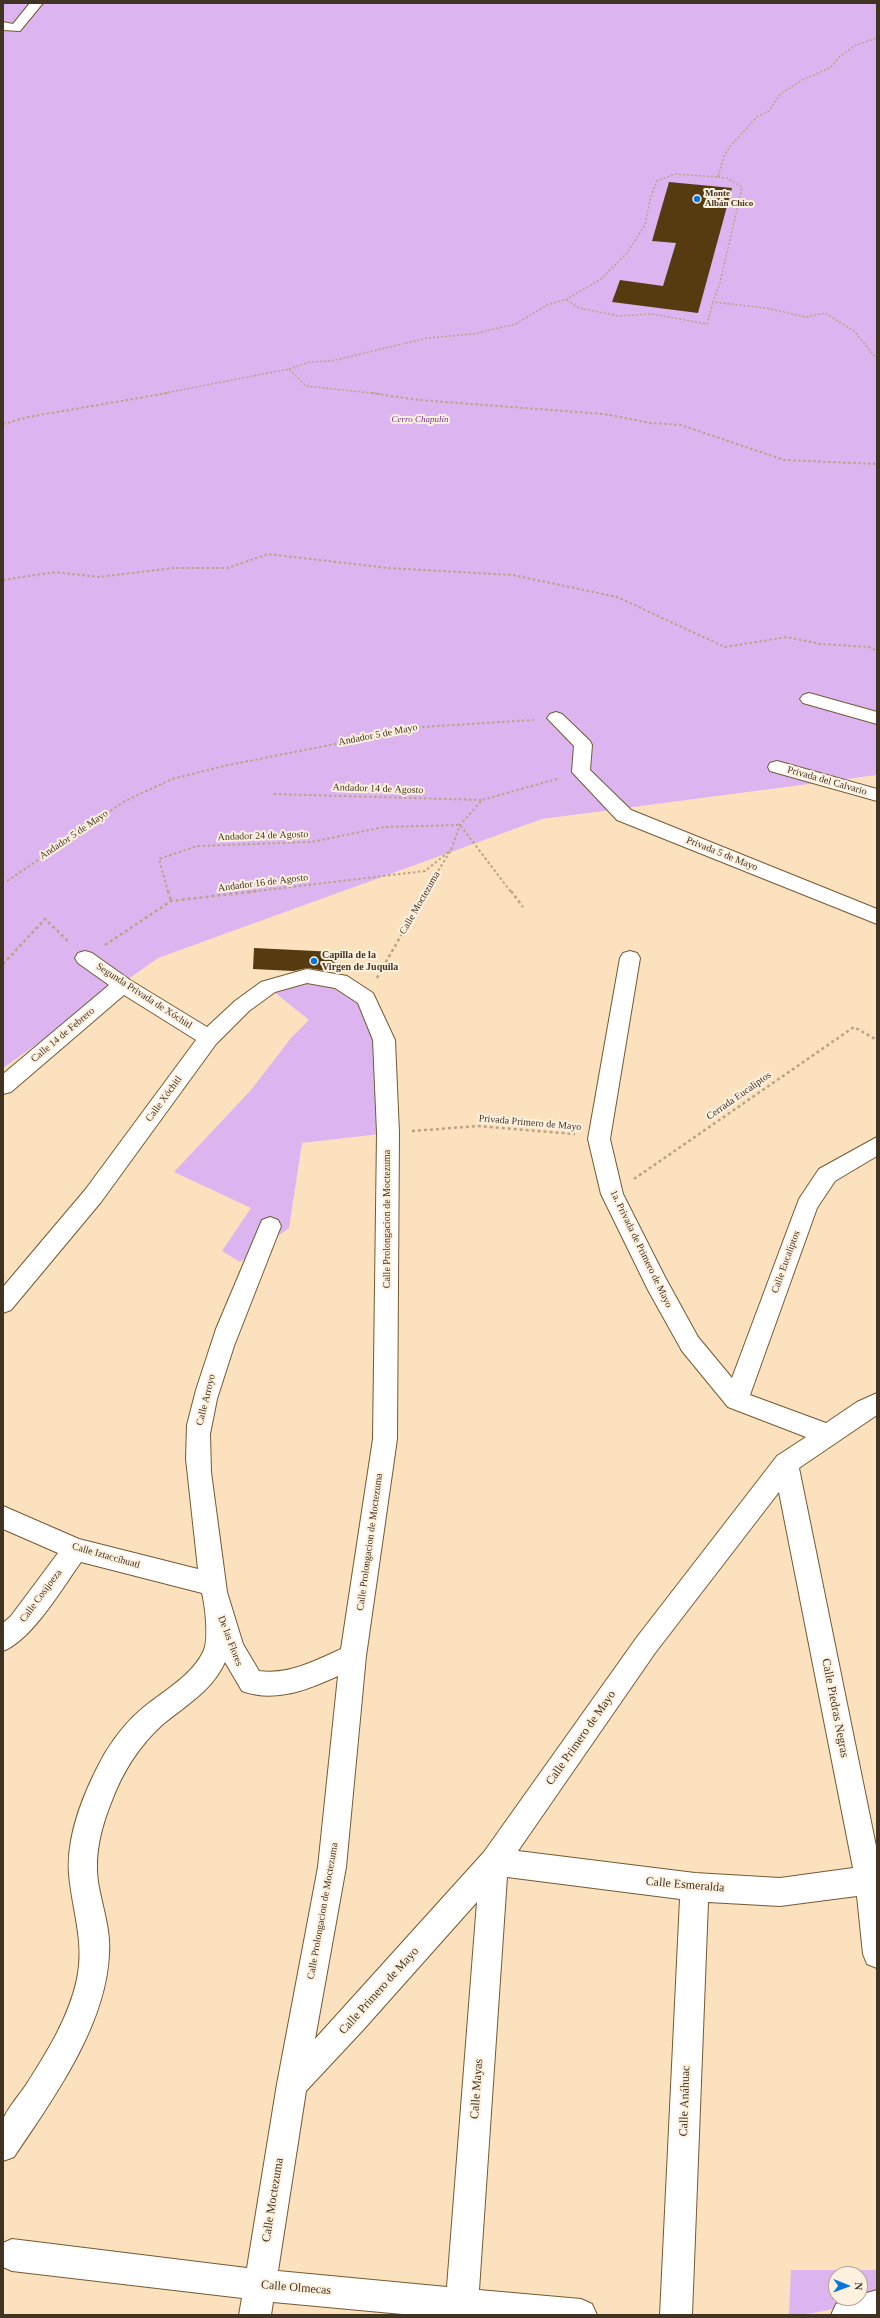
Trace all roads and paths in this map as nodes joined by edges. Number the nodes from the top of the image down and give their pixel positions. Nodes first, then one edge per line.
1 (37, 3) edge
2 (3, 26) edge
3 (877, 38) edge
4 (718, 177) junction
5 (567, 299) junction
6 (713, 302) junction
7 (877, 359) edge
8 (289, 369) junction
9 (3, 424) edge
10 (877, 464) edge
11 (3, 580) edge
12 (877, 651) edge
13 (809, 699) dead end
14 (556, 718) joint
15 (877, 718) edge
16 (777, 767) dead end
17 (581, 772) junction
18 (274, 794) dead end
19 (877, 795) edge
20 (482, 800) junction
21 (460, 825) junction
22 (451, 850) junction
23 (7, 881) dead end
24 (171, 901) junction
25 (523, 907) dead end
26 (877, 917) edge
27 (85, 958) junction
28 (630, 958) dead end
29 (3, 964) edge
30 (123, 985) junction
31 (366, 998) junction
32 (209, 1038) junction
33 (877, 1040) edge
34 (3, 1086) edge
35 (388, 1133) junction
36 (599, 1139) junction
37 (874, 1148) edge
38 (612, 1194) junction
39 (270, 1226) dead end
40 (3, 1303) edge
41 (736, 1400) junction
42 (877, 1403) edge
43 (828, 1434) junction
44 (786, 1464) junction
45 (3, 1517) edge
46 (76, 1549) junction
47 (214, 1594) junction
48 (3, 1639) edge
49 (354, 1656) junction
50 (494, 1862) junction
51 (873, 1880) edge
52 (694, 1887) junction
53 (877, 1954) edge
54 (292, 2084) junction
55 (3, 2146) edge
56 (12, 2254) dead end
57 (260, 2285) junction
58 (877, 2306) edge
59 (461, 2309) edge
60 (255, 2315) edge
61 (581, 2315) edge
62 (676, 2315) edge
63 (847, 2315) edge

1 - 2 street
3 - 4 path
4 - 5 path
4 - 6 path
5 - 6 path
5 - 8 path
6 - 7 path
8 - 9 path
8 - 10 path
11 - 12 path
13 - 15 street
14 - 17 street
14 - 23 path, Andador 5 de Mayo
16 - 19 street, Privada del Calvario
17 - 20 path
17 - 26 street, Privada 5 de Mayo
18 - 20 path, Andador 14 de Agosto
20 - 21 path
21 - 22 path
21 - 24 path, Andador 24 de Agosto
21 - 25 path
22 - 24 path, Andador 16 de Agosto
22 - 31 path, Calle Moctezuma
24 - 27 path, Andador 16 de Agosto
27 - 29 path, Segunda Privada de Xóchitl
27 - 30 street, Segunda Privada de Xóchitl
28 - 36 street, 1a. Privada de Primero de Mayo
30 - 32 street, Segunda Privada de Xóchitl
30 - 34 street, Calle 14 de Febrero
31 - 32 street, Calle Xóchitl
31 - 35 street, Calle Prolongacion de Moctezuma
32 - 40 street, Calle Xóchitl
33 - 38 path, Cerrada Eucaliptos
35 - 36 path, Privada Primero de Mayo
35 - 49 street, Calle Prolongacion de Moctezuma
36 - 38 street, 1a. Privada de Primero de Mayo
37 - 41 street, Calle Eucaliptos
38 - 41 street, 1a. Privada de Primero de Mayo
39 - 47 street, Calle Arroyo
41 - 43 street
42 - 43 street, Calle Primero de Mayo
43 - 44 street, Calle Primero de Mayo
44 - 50 street, Calle Primero de Mayo
44 - 51 street, Calle Piedras Negras
45 - 46 street, Calle Iztaccíhuatl
46 - 47 street, Calle Iztaccíhuatl
46 - 48 street, Calle Cosijoeza
47 - 49 street, De las Flores
47 - 55 street
49 - 54 street, Calle Prolongacion de Moctezuma
50 - 52 street, Calle Esmeralda
50 - 54 street, Calle Primero de Mayo
50 - 59 street, Calle Mayas
51 - 52 street, Calle Esmeralda
51 - 53 street, Calle Piedras Negras
52 - 62 street, Calle Anáhuac
54 - 57 street, Calle Moctezuma
56 - 57 street, Calle Olmecas
57 - 59 street, Calle Olmecas
57 - 60 street, Calle Moctezuma
58 - 63 street
59 - 61 street, Calle Olmecas

